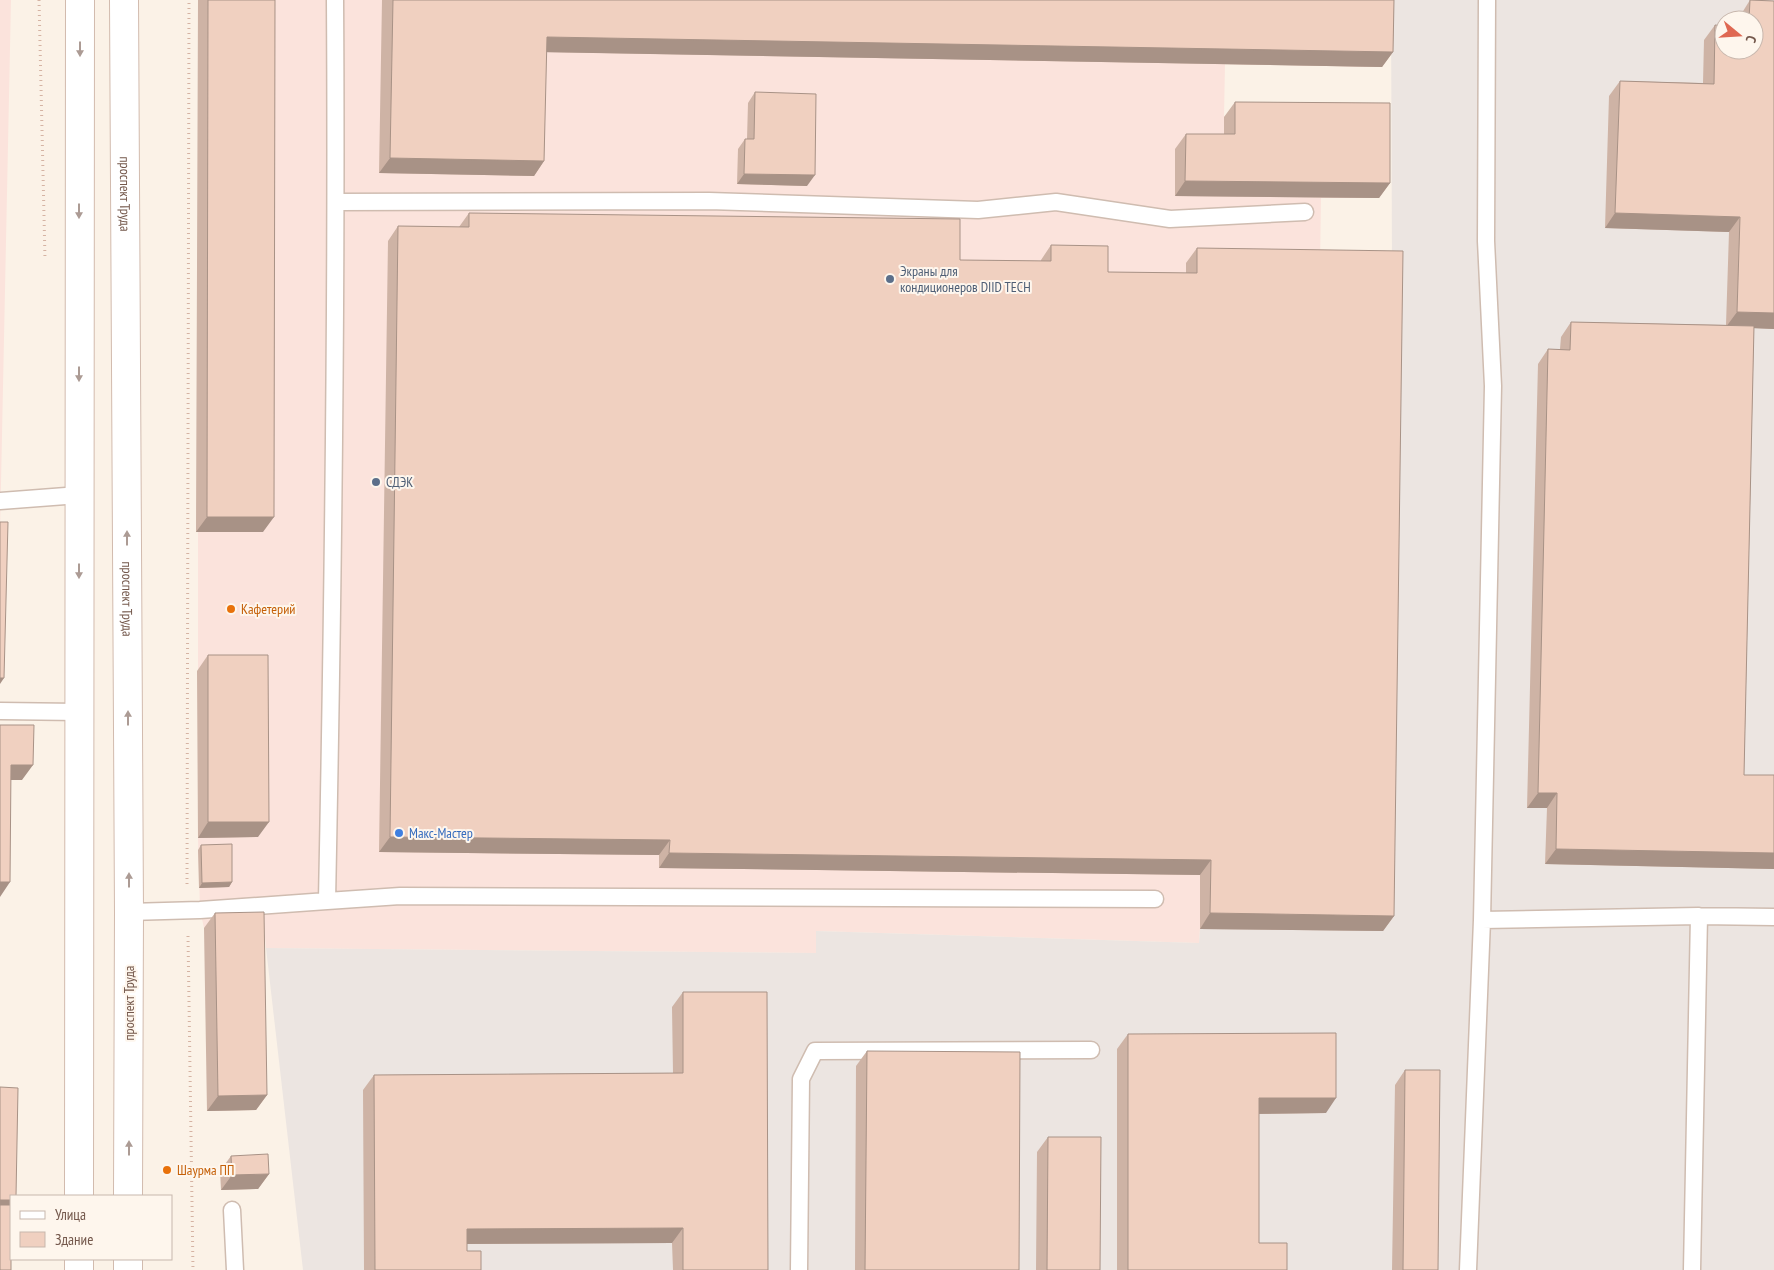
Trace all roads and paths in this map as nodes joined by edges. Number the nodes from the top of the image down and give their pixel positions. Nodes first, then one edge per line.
1 (80, 0) edge
2 (124, 0) edge
3 (190, 0) edge
4 (335, 0) edge
5 (1487, 0) edge
6 (336, 202) junction
7 (1304, 212) dead end
8 (79, 495) junction
9 (0, 501) edge
10 (0, 711) edge
11 (79, 712) junction
12 (1155, 899) dead end
13 (327, 901) junction
14 (187, 910) junction
15 (129, 912) junction
16 (1698, 916) junction
17 (1774, 917) edge
18 (1482, 920) junction
19 (1091, 1050) dead end
20 (79, 1195) edge
21 (128, 1195) edge
22 (232, 1210) dead end
23 (193, 1270) edge
24 (235, 1270) edge
25 (799, 1270) edge
26 (1468, 1270) edge
27 (1692, 1270) edge

1 -> 8 main road
15 -> 2 main road, проспект Труда
3 - 14 path
4 - 6 lane
5 - 18 lane
6 - 7 lane
6 - 13 lane
8 - 9 lane
8 -> 11 main road
10 - 11 lane
11 - 20 main road
12 - 13 lane
13 - 14 lane
14 - 15 lane
14 - 23 path
21 -> 15 main road, проспект Труда
16 - 17 lane
16 - 18 lane
16 - 27 lane
18 - 26 lane
19 - 25 lane
22 - 24 lane

